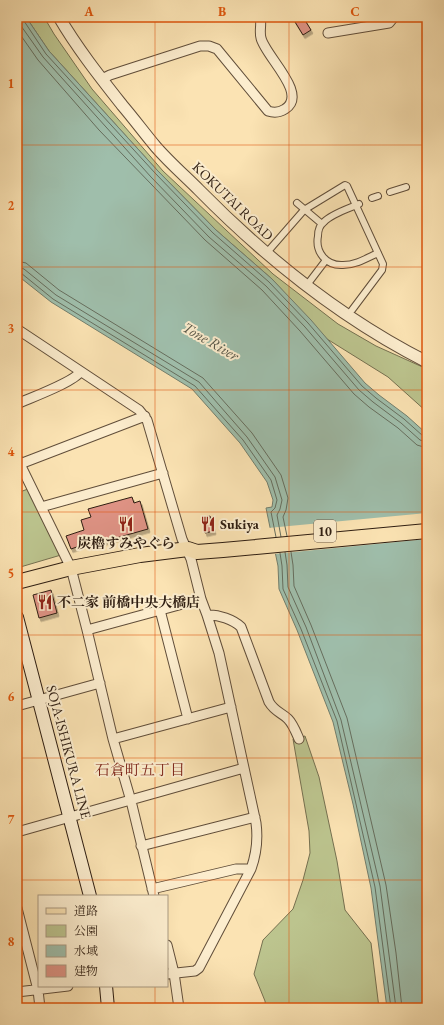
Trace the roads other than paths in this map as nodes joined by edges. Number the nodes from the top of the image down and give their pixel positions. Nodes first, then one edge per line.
1 (59, 17) edge
2 (260, 17) edge
3 (394, 17) edge
4 (328, 33) dead end
5 (102, 79) junction
6 (406, 187) dead end
7 (390, 192) dead end
8 (297, 203) dead end
9 (358, 205) junction
10 (304, 210) junction
11 (322, 224) junction
12 (270, 250) dead end
13 (378, 253) junction
14 (326, 260) junction
15 (310, 281) dead end
16 (352, 310) dead end
17 (17, 329) edge
18 (427, 362) edge
19 (80, 372) junction
20 (17, 404) edge
21 (145, 416) junction
22 (18, 461) edge
23 (163, 473) junction
24 (41, 507) junction
25 (427, 522) edge
26 (427, 531) edge
27 (223, 546) junction
28 (187, 549) junction
29 (71, 568) junction
30 (17, 582) edge
31 (201, 599) junction
32 (160, 610) junction
33 (208, 615) junction
34 (17, 616) edge
35 (87, 630) junction
36 (100, 683) junction
37 (40, 700) junction
38 (17, 706) edge
39 (231, 707) junction
40 (188, 719) junction
41 (113, 739) junction
42 (299, 739) dead end
43 (244, 768) junction
44 (131, 801) junction
45 (70, 817) junction
46 (255, 817) junction
47 (17, 832) edge
48 (141, 846) junction
49 (251, 869) junction
50 (153, 893) edge
51 (90, 895) edge
52 (17, 908) edge
53 (168, 952) edge
54 (171, 974) edge
55 (60, 987) edge
56 (106, 987) edge
57 (38, 990) junction
58 (17, 992) edge
59 (40, 1008) edge
60 (108, 1008) edge
61 (179, 1008) edge

1 - 5 street, KOKUTAI ROAD
2 - 5 street
3 - 4 street
5 - 18 street, KOKUTAI ROAD
6 - 7 street
8 - 10 street
9 - 10 street
9 - 11 street
9 - 13 street
10 - 11 street
10 - 12 street
11 - 14 street
13 - 14 street
13 - 16 street
14 - 15 street
17 - 19 street
19 - 20 street
19 - 21 street
21 - 22 street
21 - 23 street
22 - 24 street
23 - 24 street
23 - 28 street
24 - 29 street
25 - 27 main road, 10
26 - 27 main road, 10
27 - 28 main road, 10
28 - 29 main road, 10
28 - 31 street
29 - 30 main road, 10
29 - 35 street
31 - 32 street
31 - 33 street
32 - 35 street
32 - 40 street
33 - 39 street
33 - 42 street
34 - 37 main road, SOJA-ISHIKURA LINE
35 - 36 street
36 - 37 street
36 - 41 street
37 - 38 street
37 - 45 main road, SOJA-ISHIKURA LINE
39 - 40 street
39 - 43 street
40 - 41 street
41 - 44 street
43 - 44 street
43 - 46 street
44 - 45 street
44 - 48 street
45 - 47 street
45 - 51 main road, SOJA-ISHIKURA LINE
46 - 48 street
46 - 49 street
48 - 50 street
49 - 50 street
49 - 54 street
52 - 57 street
53 - 54 street
54 - 61 street
55 - 57 street
56 - 60 main road
57 - 58 street
57 - 59 street

